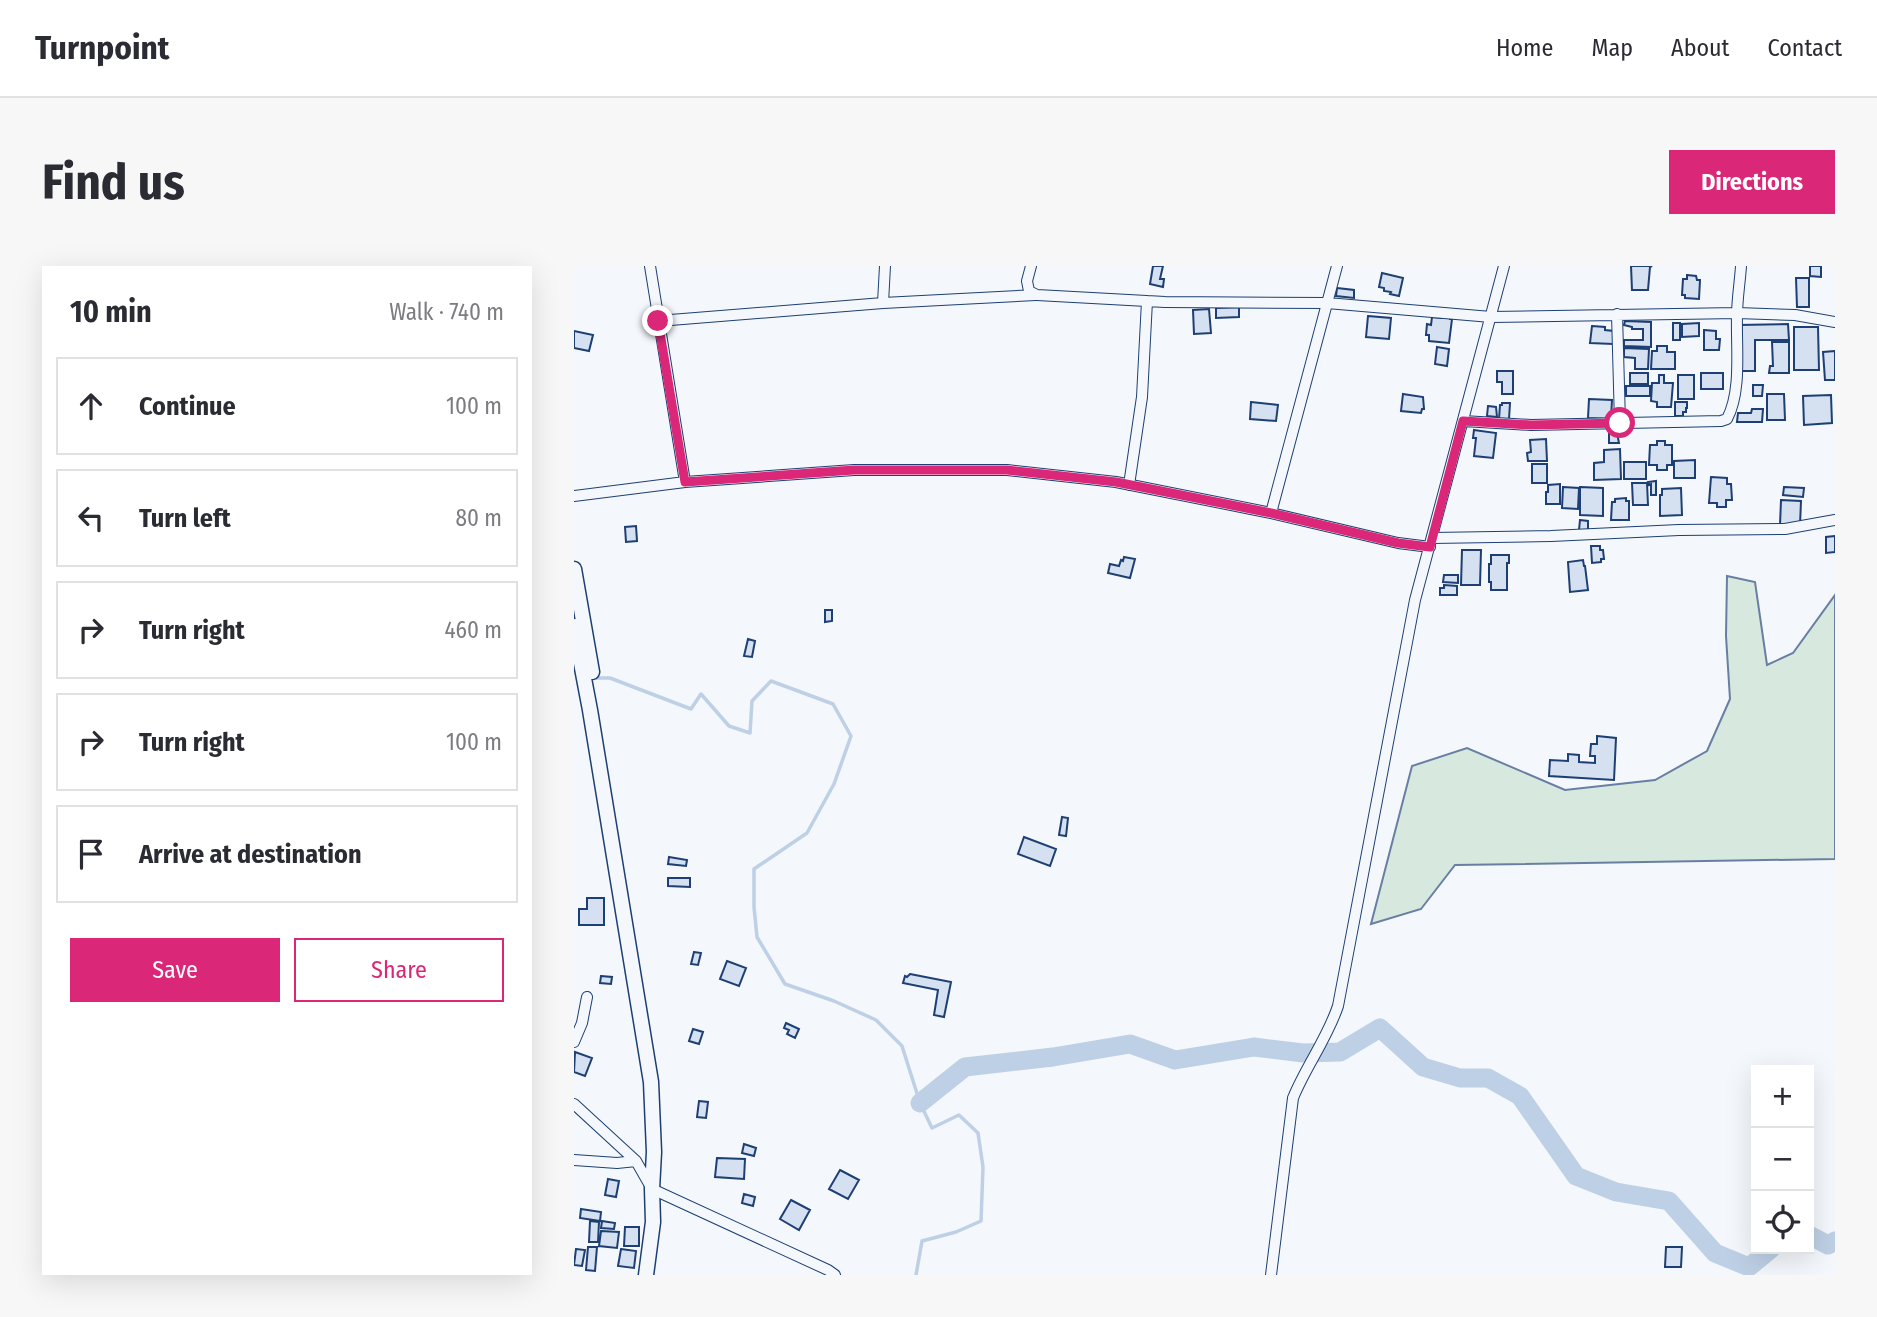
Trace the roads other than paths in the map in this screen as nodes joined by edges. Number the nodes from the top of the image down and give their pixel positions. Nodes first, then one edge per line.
1 (650, 266) edge
2 (886, 266) edge
3 (1031, 266) edge
4 (1337, 266) edge
5 (1504, 266) edge
6 (1741, 266) edge
7 (1037, 295) junction
8 (1147, 301) junction
9 (883, 303) junction
10 (1328, 303) junction
11 (1737, 313) junction
12 (1617, 314) junction
13 (1490, 317) junction
14 (658, 321) junction
15 (1835, 322) edge
16 (1463, 421) junction
17 (1620, 423) junction
18 (685, 482) junction
19 (1129, 485) junction
20 (574, 496) edge
21 (1271, 513) junction
22 (1835, 520) edge
23 (1431, 542) junction
24 (574, 569) edge
25 (574, 626) edge
26 (584, 655) junction
27 (587, 998) dead end
28 (574, 1042) edge
29 (574, 1104) edge
30 (574, 1160) edge
31 (636, 1161) junction
32 (652, 1189) junction
33 (646, 1275) edge
34 (835, 1275) edge
35 (1271, 1275) edge

1 - 14 street
2 - 9 street
3 - 7 street
4 - 10 street
5 - 13 street
6 - 11 street
7 - 8 street
7 - 9 street
8 - 10 street
8 - 19 street
9 - 14 street
10 - 13 street
10 - 21 street
11 - 12 street
11 - 15 street
11 - 17 street
12 - 13 street
12 - 17 street
13 - 16 street
14 - 18 street
16 - 17 street
16 - 23 street
18 - 19 street
18 - 20 street
19 - 21 street
21 - 23 street
22 - 23 street
23 - 35 street
24 - 26 main road
25 - 26 main road
26 - 32 main road
27 - 28 street
29 - 31 street
30 - 31 street
31 - 32 street
32 - 33 main road
32 - 34 street

